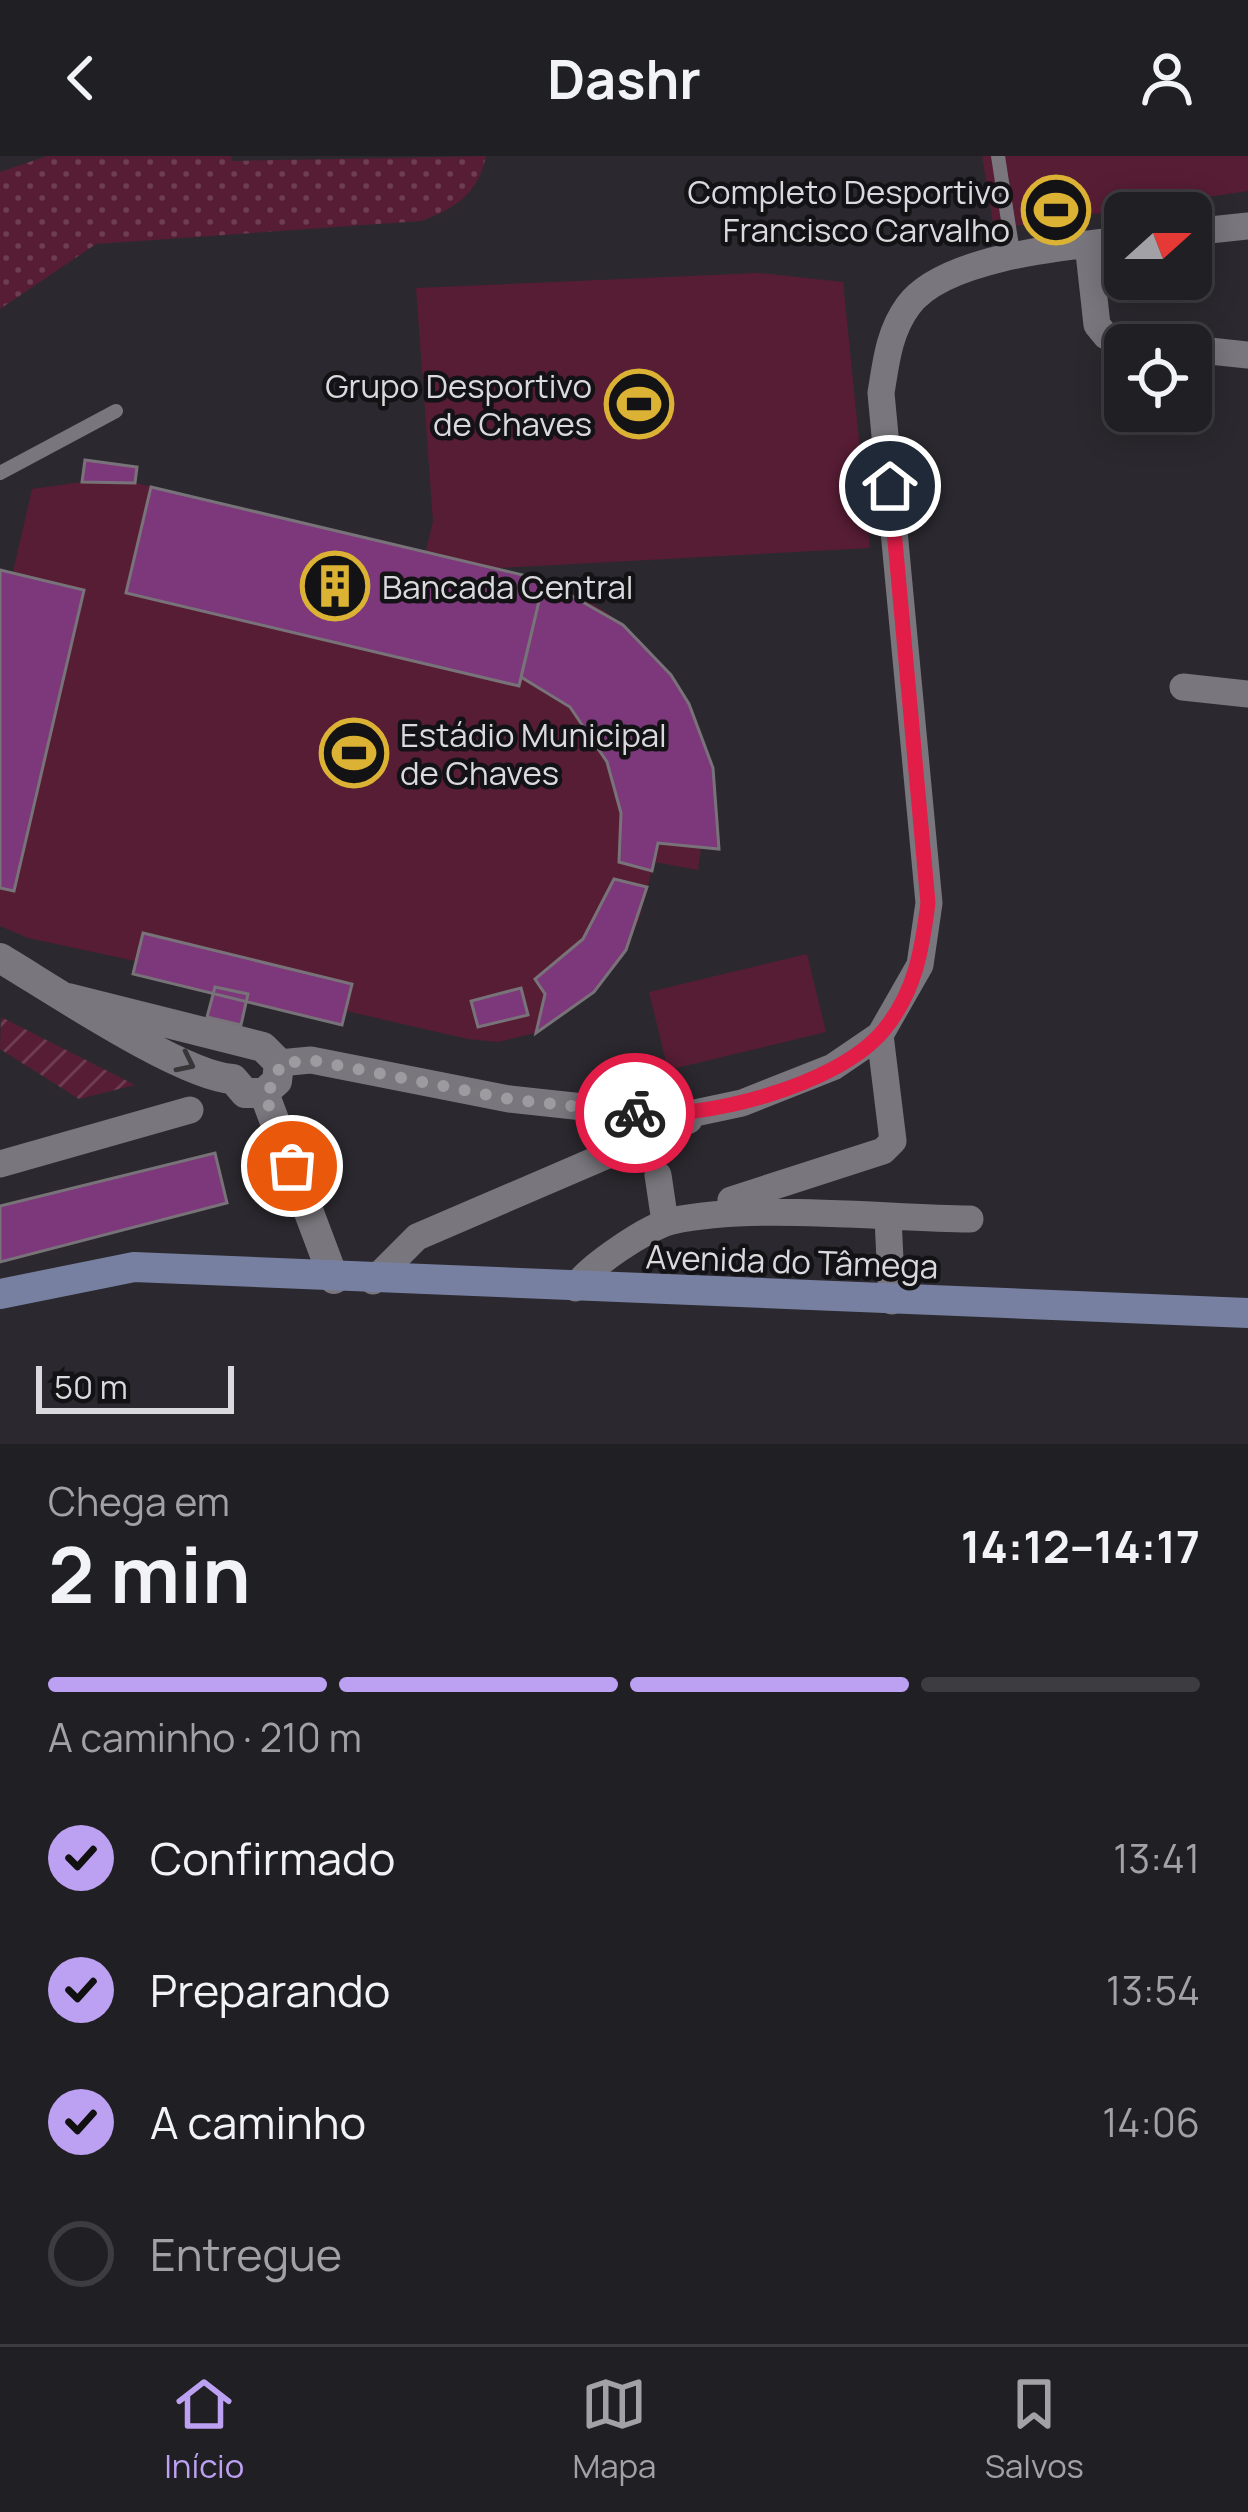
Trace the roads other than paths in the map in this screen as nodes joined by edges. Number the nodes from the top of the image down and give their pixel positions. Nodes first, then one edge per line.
1 (998, 156) edge
2 (1248, 226) edge
3 (1212, 230) edge
4 (1104, 242) edge
5 (1088, 244) junction
6 (1014, 259) junction
7 (1104, 334) edge
8 (1212, 351) edge
9 (1248, 355) edge
10 (116, 411) dead end
11 (0, 473) edge
12 (1183, 687) dead end
13 (1248, 694) edge
14 (0, 958) edge
15 (68, 998) junction
16 (880, 1035) junction
17 (247, 1047) junction
18 (279, 1064) junction
19 (233, 1079) junction
20 (264, 1093) junction
21 (715, 1109) junction
22 (190, 1110) dead end
23 (0, 1164) edge
24 (658, 1175) dead end
25 (731, 1200) dead end
26 (888, 1218) junction
27 (970, 1219) dead end
28 (664, 1222) junction
29 (334, 1279) junction
30 (373, 1280) junction
31 (575, 1288) junction
32 (0, 1294) edge
33 (892, 1301) junction
34 (1248, 1313) edge

1 - 6 lane
2 - 3 street
4 - 5 street
5 - 6 street
5 - 7 street
6 - 16 street
8 - 9 street
10 - 11 lane
12 - 13 street
14 - 15 street
15 - 17 street
15 -> 19 street
16 - 21 street
16 - 25 street
17 - 18 street
17 - 19 street
18 - 20 street
18 - 21 street
19 - 20 street
20 - 29 street
21 - 30 street
22 - 23 street
24 - 28 street
26 - 27 street
26 - 28 street
26 - 33 street
28 - 31 street
29 - 30 main road, Avenida do Tâmega
29 - 32 main road, Avenida do Tâmega
30 - 31 main road, Avenida do Tâmega
31 - 33 main road, Avenida do Tâmega
33 - 34 main road, Avenida do Tâmega

